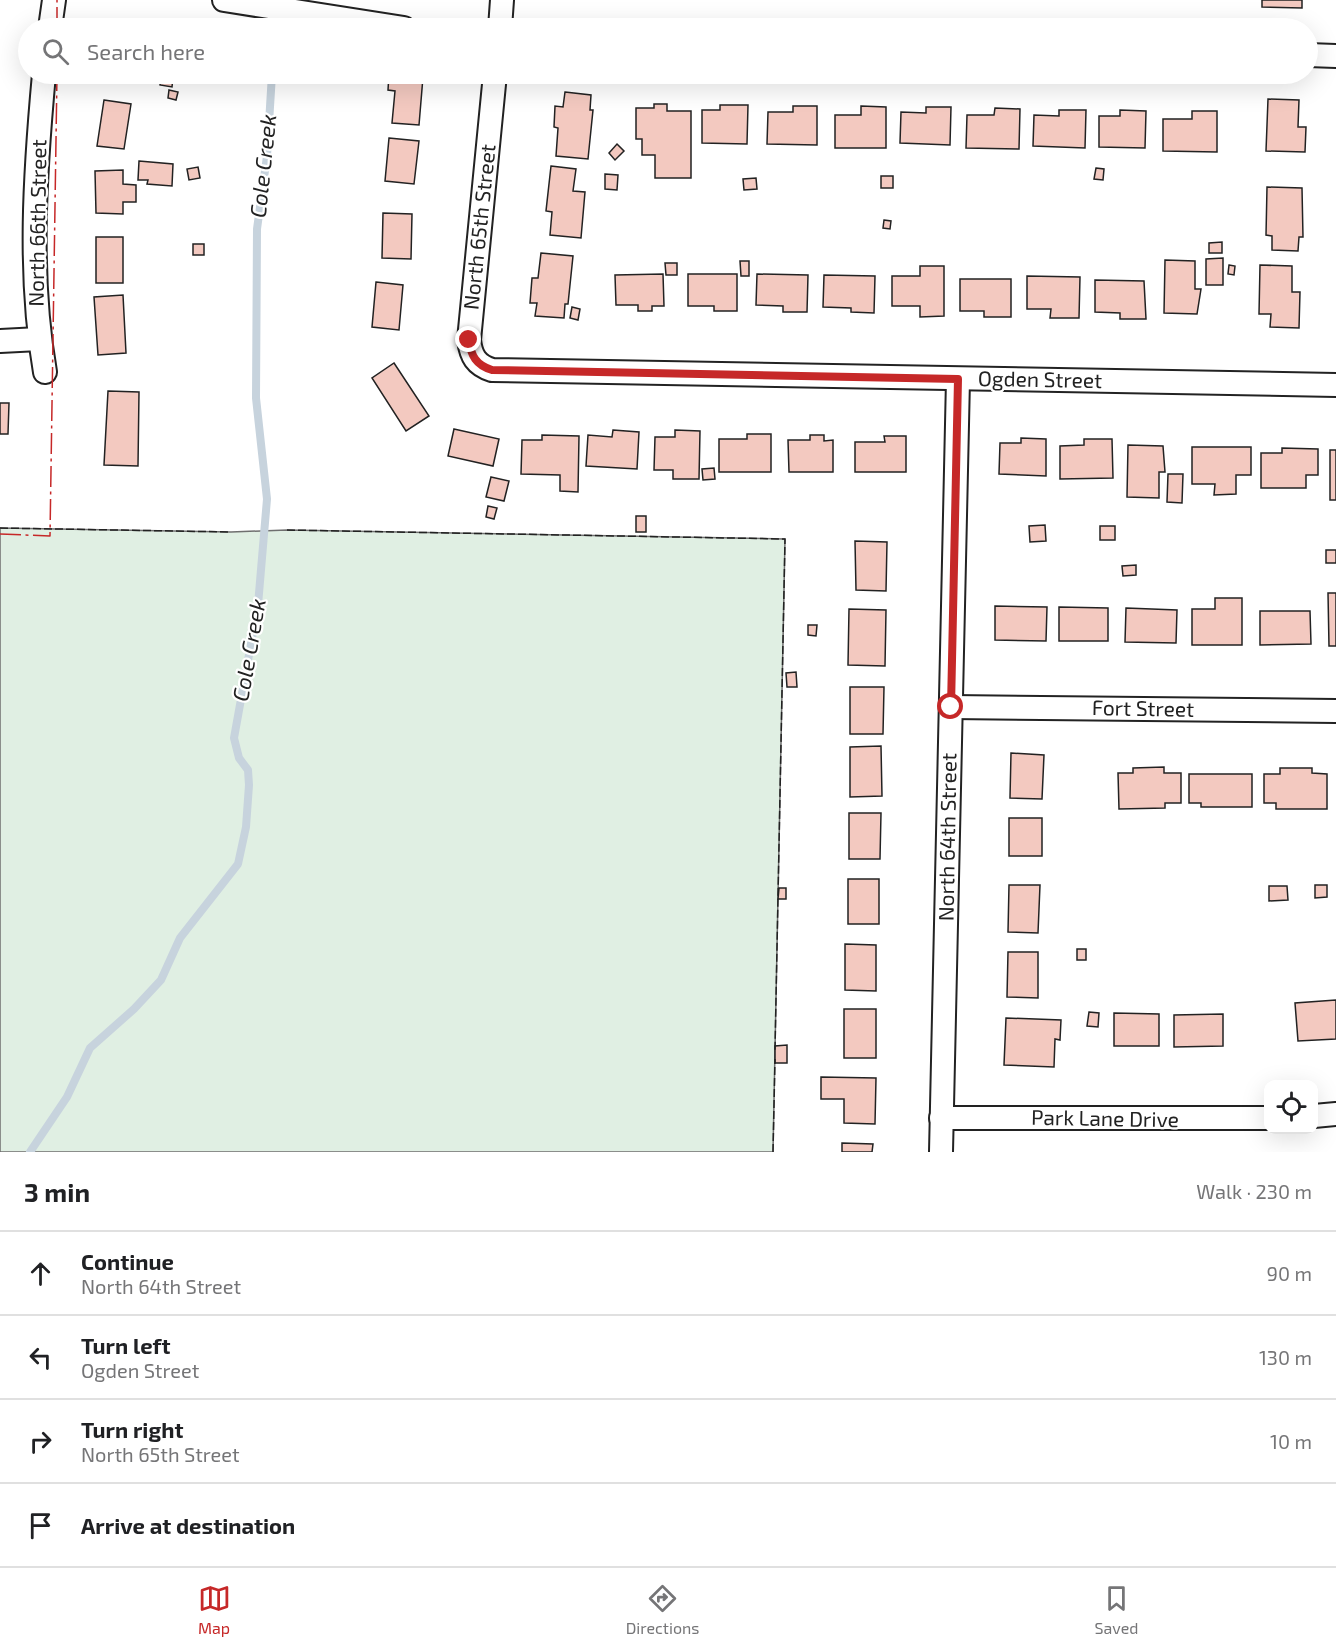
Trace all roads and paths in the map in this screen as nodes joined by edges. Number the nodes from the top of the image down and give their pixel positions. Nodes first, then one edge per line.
1 (54, 0) edge
2 (224, 0) edge
3 (502, 0) edge
4 (51, 18) edge
5 (340, 18) edge
6 (501, 18) edge
7 (1318, 55) edge
8 (1336, 56) edge
9 (43, 84) edge
10 (494, 84) edge
11 (39, 339) junction
12 (0, 340) edge
13 (492, 370) joint
14 (45, 372) dead end
15 (958, 379) junction
16 (1336, 385) edge
17 (951, 707) junction
18 (1336, 711) edge
19 (1336, 1114) edge
20 (1318, 1116) edge
21 (941, 1118) junction
22 (1264, 1118) edge
23 (940, 1152) edge

1 - 4 street
2 - 5 street
3 - 6 street
7 - 8 street
9 - 11 street, North 66th Street
10 - 13 street, North 65th Street
11 - 12 street
11 - 14 street, North 66th Street
13 - 15 street, Ogden Street
15 - 16 street, Ogden Street
15 - 17 street, North 64th Street
17 - 18 street, Fort Street
17 - 21 street, North 64th Street
19 - 20 street
21 - 22 street, Park Lane Drive
21 - 23 street, North 64th Street

